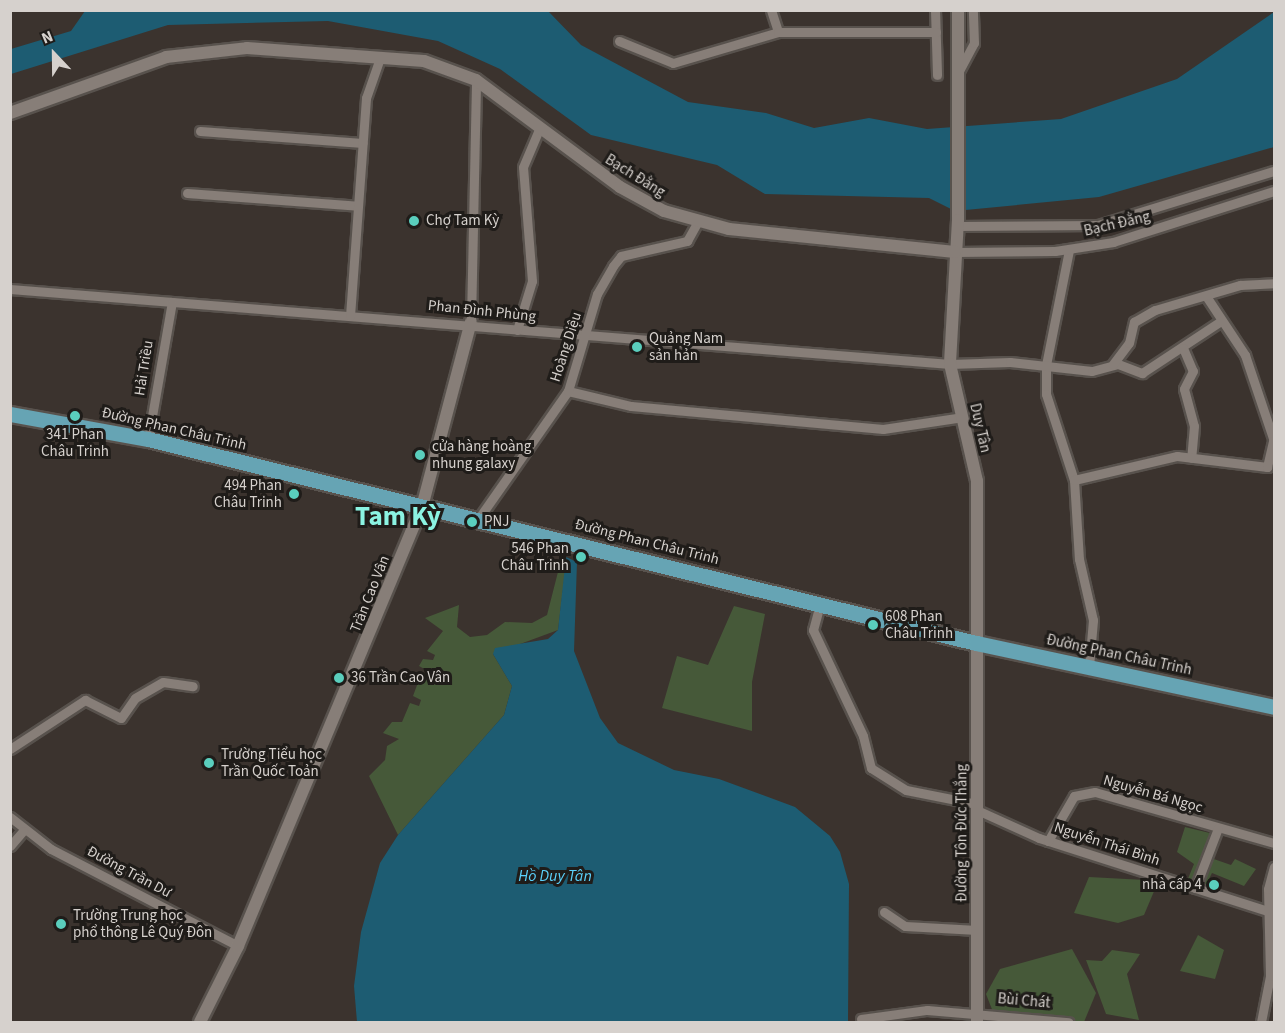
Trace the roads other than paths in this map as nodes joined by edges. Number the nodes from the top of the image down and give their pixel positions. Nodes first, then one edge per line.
1 (771, 10) edge
2 (935, 10) edge
3 (958, 10) edge
4 (973, 10) edge
5 (778, 32) junction
6 (936, 32) junction
7 (619, 41) dead end
8 (380, 58) junction
9 (959, 71) junction
10 (937, 75) dead end
11 (476, 80) junction
12 (10, 113) edge
13 (540, 127) junction
14 (200, 131) dead end
15 (363, 143) junction
16 (1275, 171) edge
17 (1275, 192) edge
18 (187, 193) dead end
19 (358, 206) junction
20 (698, 221) junction
21 (958, 223) junction
22 (1069, 250) junction
23 (955, 252) junction
24 (1275, 283) edge
25 (10, 289) edge
26 (1206, 296) junction
27 (172, 302) junction
28 (350, 316) junction
29 (1221, 321) junction
30 (471, 322) junction
31 (517, 330) junction
32 (587, 336) junction
33 (1183, 348) junction
34 (950, 364) junction
35 (1113, 364) junction
36 (1046, 365) junction
37 (568, 391) junction
38 (10, 414) edge
39 (963, 417) junction
40 (148, 439) junction
41 (1274, 441) edge
42 (1191, 458) junction
43 (1074, 480) junction
44 (422, 507) junction
45 (479, 518) junction
46 (820, 604) junction
47 (976, 643) junction
48 (1089, 667) junction
49 (193, 686) dead end
50 (1275, 707) edge
51 (10, 749) edge
52 (977, 807) junction
53 (10, 817) edge
54 (1218, 828) junction
55 (23, 831) junction
56 (1043, 839) junction
57 (1275, 843) edge
58 (10, 846) edge
59 (1275, 867) edge
60 (1195, 888) junction
61 (884, 912) dead end
62 (1271, 912) edge
63 (977, 930) junction
64 (238, 946) junction
65 (977, 1018) edge
66 (861, 1019) dead end
67 (200, 1023) edge
68 (1068, 1023) edge
69 (1261, 1023) edge

1 - 5 street
2 - 6 street
3 - 9 street, Duy Tân
4 - 9 street
5 - 6 street
5 - 7 street
6 - 10 street
8 - 11 street, Bạch Đằng
8 - 12 street, Bạch Đằng
8 - 15 street
9 - 21 street, Duy Tân
11 - 13 street, Bạch Đằng
11 - 30 street, Trần Cao Vân
13 - 20 street, Bạch Đằng
13 - 31 street
14 - 15 street
15 - 19 street
16 - 21 street
17 - 22 street, Bạch Đằng
18 - 19 street
19 - 28 street
20 - 23 street, Bạch Đằng
20 - 32 street, Hoàng Diệu
21 - 23 street, Duy Tân
22 - 23 street, Bạch Đằng
22 - 36 street
23 - 34 street, Duy Tân
24 - 26 street
25 - 27 street, Phan Đình Phùng
26 - 29 street
26 - 35 street
27 - 28 street, Phan Đình Phùng
27 - 40 street, Hải Triều
28 - 30 street, Phan Đình Phùng
29 - 33 street
29 - 41 street
30 - 31 street, Phan Đình Phùng
30 - 44 street, Trần Cao Vân
31 - 32 street, Phan Đình Phùng
32 - 34 street, Phan Đình Phùng
32 - 37 street, Hoàng Diệu
33 - 35 street
33 - 42 street
34 - 36 street, Phan Đình Phùng
34 - 39 street, Duy Tân
35 - 36 street, Phan Đình Phùng
36 - 43 street
37 - 39 street
37 - 45 street, Hoàng Diệu
38 - 40 main road, Đường Phan Châu Trinh
39 - 47 street, Duy Tân
40 - 44 main road, Đường Phan Châu Trinh
41 - 42 street
42 - 43 street
43 - 48 street
44 - 45 main road, Đường Phan Châu Trinh
44 - 64 street, Trần Cao Vân
45 - 46 main road, Đường Phan Châu Trinh
46 - 47 main road, Đường Phan Châu Trinh
46 - 52 street, Nguyễn Thái Bình
47 - 48 main road, Đường Phan Châu Trinh
47 - 52 street, Đường Tôn Đức Thắng
48 - 50 main road, Đường Phan Châu Trinh
49 - 51 street
52 - 56 street, Nguyễn Thái Bình
52 - 63 street, Đường Tôn Đức Thắng
53 - 55 street, Đường Trần Dư
54 - 56 street, Nguyễn Bá Ngọc
54 - 57 street, Nguyễn Bá Ngọc
54 - 60 street
55 - 58 street
55 - 64 street, Đường Trần Dư
56 - 60 street, Nguyễn Thái Bình
59 - 62 street
60 - 62 street, Nguyễn Thái Bình
61 - 63 street
62 - 69 street
63 - 65 street, Đường Tôn Đức Thắng
64 - 67 street, Trần Cao Vân
65 - 66 street, Bùi Chát
65 - 68 street, Bùi Chát

